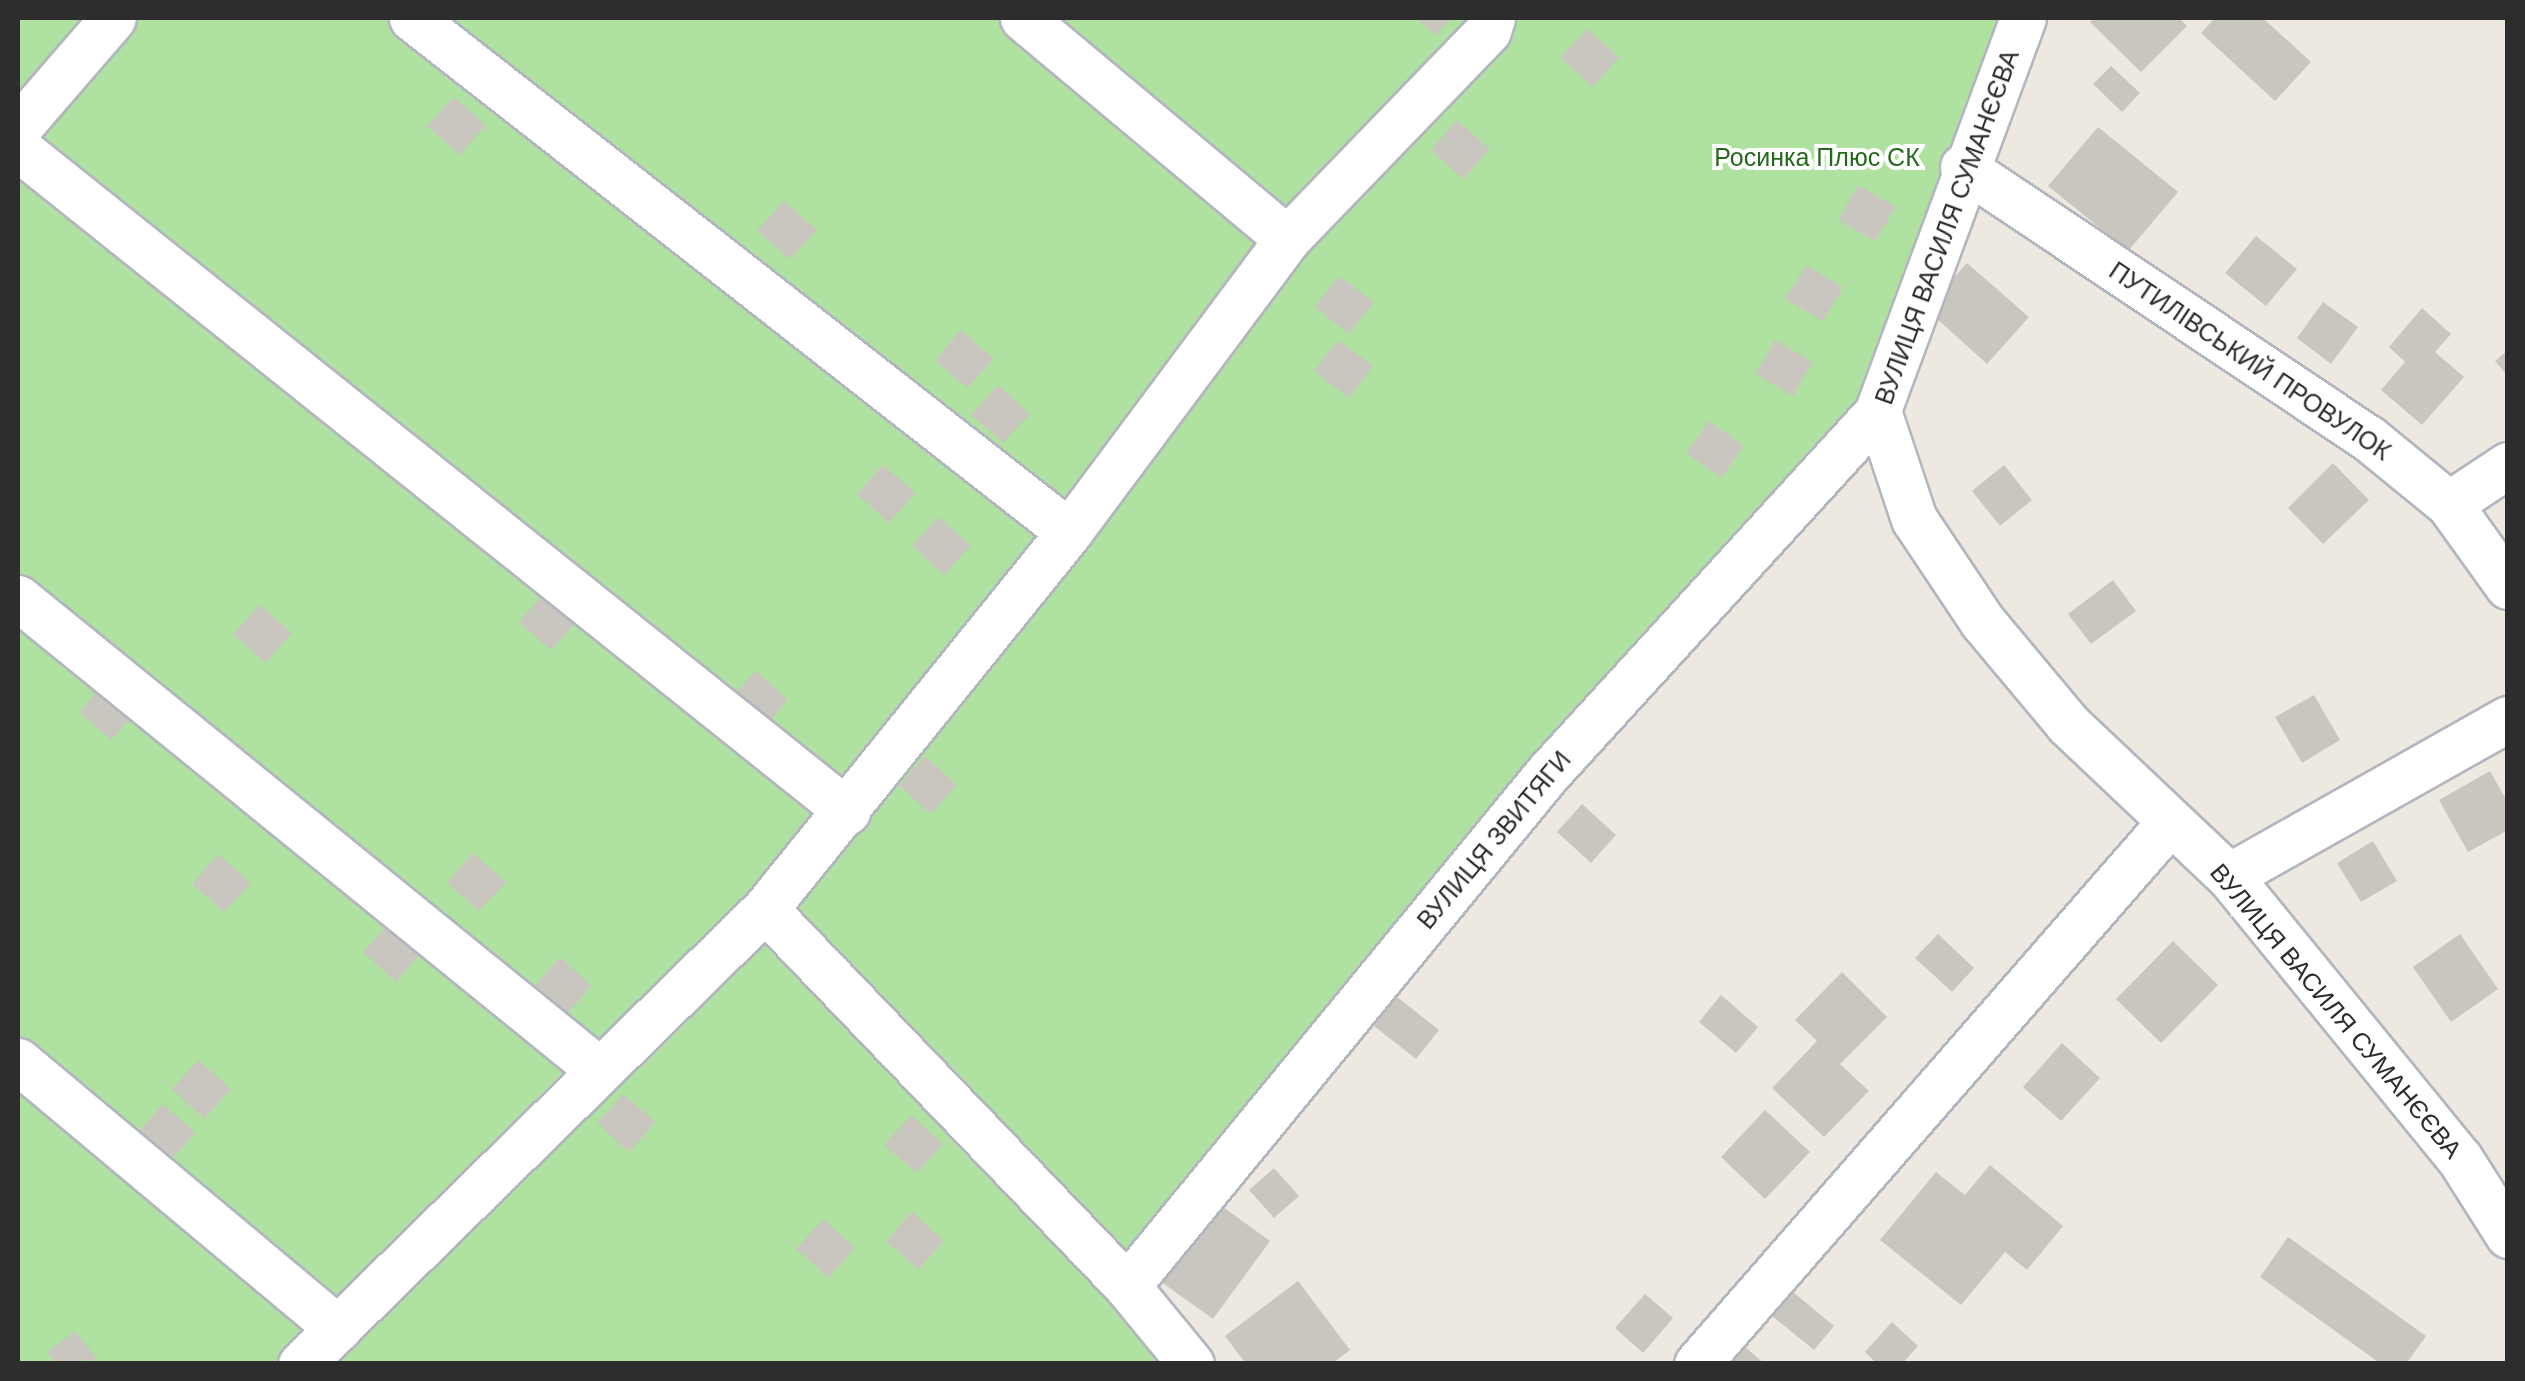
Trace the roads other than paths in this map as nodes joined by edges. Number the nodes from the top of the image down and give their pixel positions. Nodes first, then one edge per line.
1 (113, 18) edge
2 (412, 18) edge
3 (1022, 18) edge
4 (1492, 18) edge
5 (2023, 18) edge
6 (18, 128) edge
7 (18, 148) edge
8 (1963, 167) junction
9 (1287, 239) junction
10 (1878, 410) junction
11 (2508, 465) edge
12 (2450, 504) junction
13 (1069, 532) junction
14 (2508, 586) edge
15 (18, 598) edge
16 (2508, 719) edge
17 (847, 811) junction
18 (2170, 822) junction
19 (2229, 876) junction
20 (765, 908) junction
21 (18, 1061) edge
22 (599, 1070) junction
23 (2508, 1235) edge
24 (1127, 1286) junction
25 (338, 1328) junction
26 (300, 1364) edge
27 (1192, 1364) edge
28 (1697, 1364) edge

1 - 6 street
2 - 13 street
3 - 9 street
4 - 9 street
5 - 8 street, ВУЛИЦЯ ВАСИЛЯ СУМАНЄЄВА
7 - 17 street
8 - 10 street, ВУЛИЦЯ ВАСИЛЯ СУМАНЄЄВА
8 - 12 street, ПУТИЛІВСЬКИЙ ПРОВУЛОК
9 - 13 street
10 - 18 street, ВУЛИЦЯ ВАСИЛЯ СУМАНЄЄВА
10 - 24 street, ВУЛИЦЯ ЗВИТЯГИ
11 - 12 street
12 - 14 street, ПУТИЛІВСЬКИЙ ПРОВУЛОК
13 - 17 street
15 - 22 street
16 - 19 street
17 - 20 street
18 - 19 street, ВУЛИЦЯ ВАСИЛЯ СУМАНЄЄВА
18 - 28 street
19 - 23 street, ВУЛИЦЯ ВАСИЛЯ СУМАНЄЄВА
20 - 22 street
20 - 24 street
21 - 25 street
22 - 25 street
24 - 27 street
25 - 26 street

